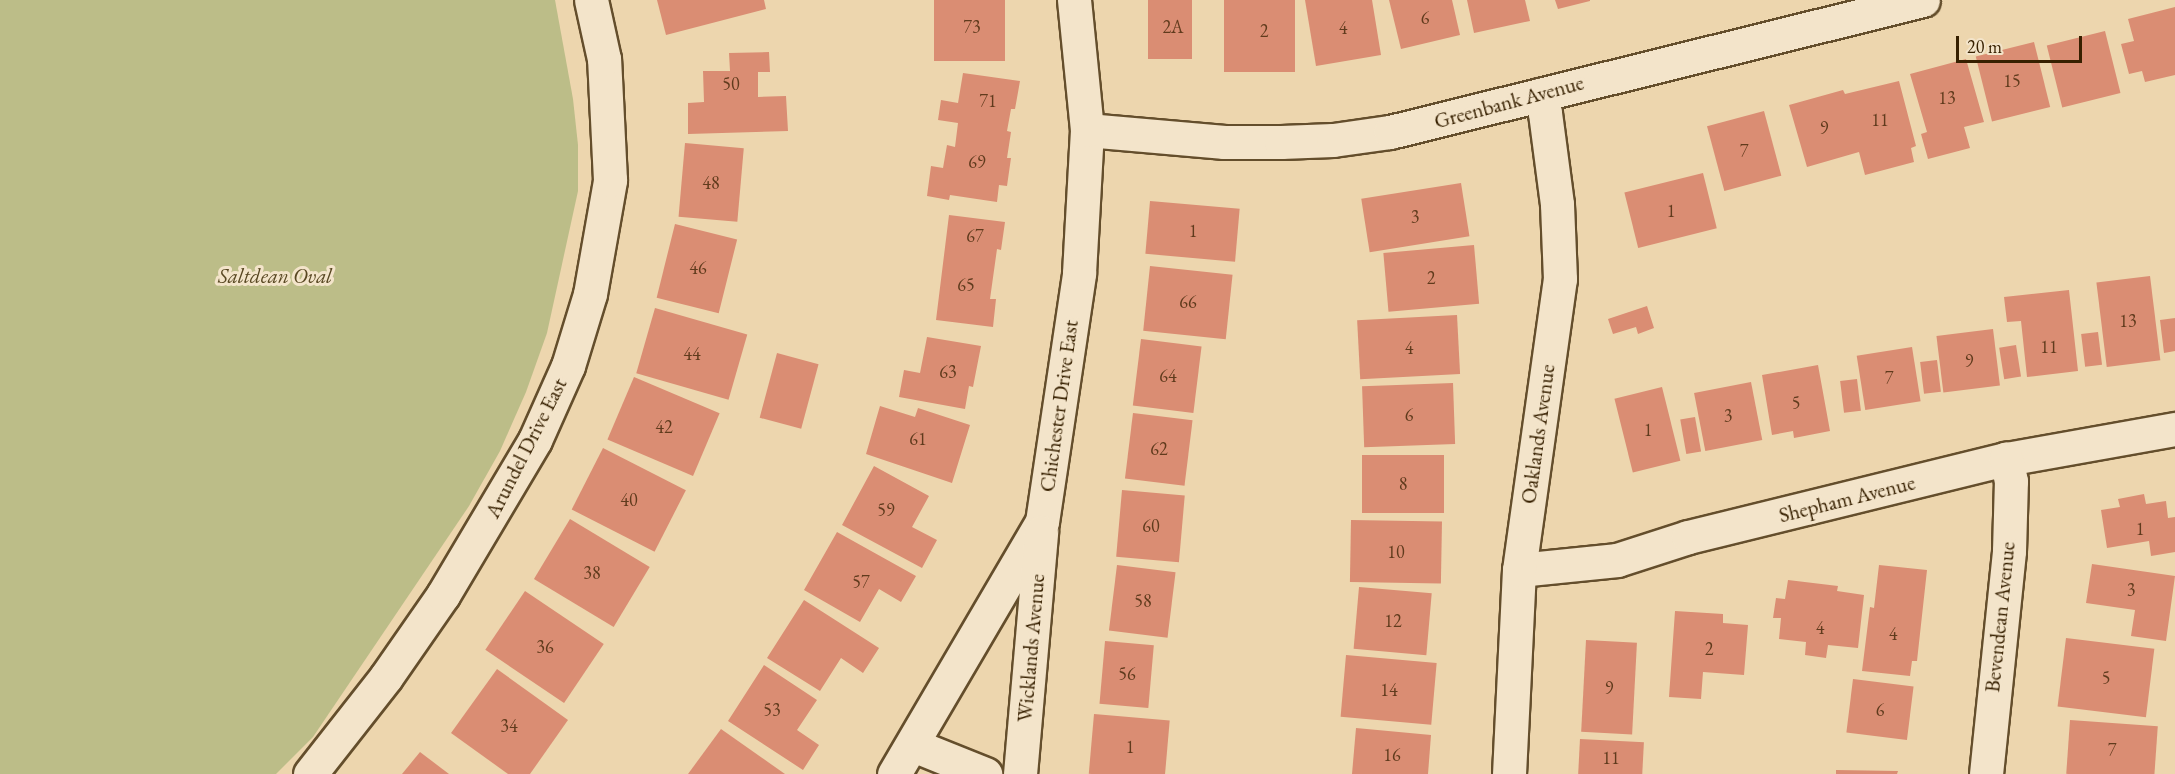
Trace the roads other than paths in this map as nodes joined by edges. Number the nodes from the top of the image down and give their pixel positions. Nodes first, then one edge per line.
1 (591, 0) edge
2 (1074, 0) edge
3 (1923, 0) edge
4 (1540, 95) junction
5 (1087, 130) junction
6 (2175, 429) edge
7 (2006, 459) junction
8 (1042, 522) junction
9 (1519, 570) junction
10 (913, 745) junction
11 (310, 774) edge
12 (894, 774) edge
13 (985, 774) edge
14 (1020, 774) edge
15 (1509, 774) edge
16 (1986, 774) edge

1 - 11 street, Arundel Drive East
2 - 5 street, Chichester Drive East
3 - 4 street, Greenbank Avenue
4 - 5 street, Greenbank Avenue
4 - 9 street, Oaklands Avenue
5 - 8 street, Chichester Drive East
6 - 7 street, Shepham Avenue
7 - 9 street, Shepham Avenue
7 - 16 street, Bevendean Avenue
8 - 10 street, Chichester Drive East
8 - 14 street, Wicklands Avenue
9 - 15 street, Oaklands Avenue
10 - 12 street, Chichester Drive East
10 - 13 street

